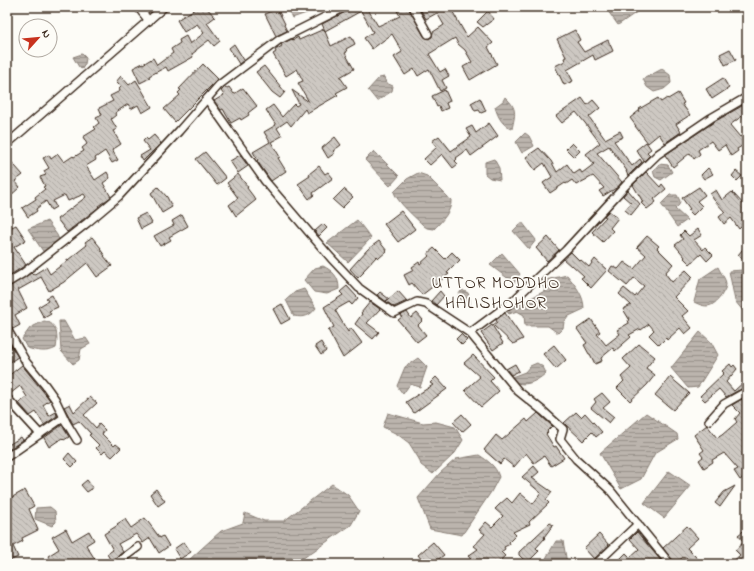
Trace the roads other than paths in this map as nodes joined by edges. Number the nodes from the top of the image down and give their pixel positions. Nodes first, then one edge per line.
1 (138, 7) edge
2 (164, 7) edge
3 (345, 7) edge
4 (413, 7) edge
5 (149, 21) junction
6 (428, 34) dead end
7 (747, 96) edge
8 (207, 99) junction
9 (7, 144) edge
10 (7, 282) edge
11 (7, 331) edge
12 (470, 333) junction
13 (747, 391) edge
14 (7, 398) edge
15 (63, 418) junction
16 (709, 421) dead end
17 (40, 434) junction
18 (77, 440) dead end
19 (7, 457) edge
20 (638, 524) junction
21 (138, 547) dead end
22 (115, 564) edge
23 (596, 564) edge
24 (670, 564) edge

1 - 5 street
2 - 5 street
3 - 8 street
4 - 6 street
5 - 9 street
7 - 12 street
8 - 10 street
8 - 12 street
11 - 15 street
12 - 20 street
13 - 16 street
14 - 17 street
15 - 17 street
15 - 18 street
17 - 19 street
20 - 23 street
20 - 24 street
21 - 22 street

